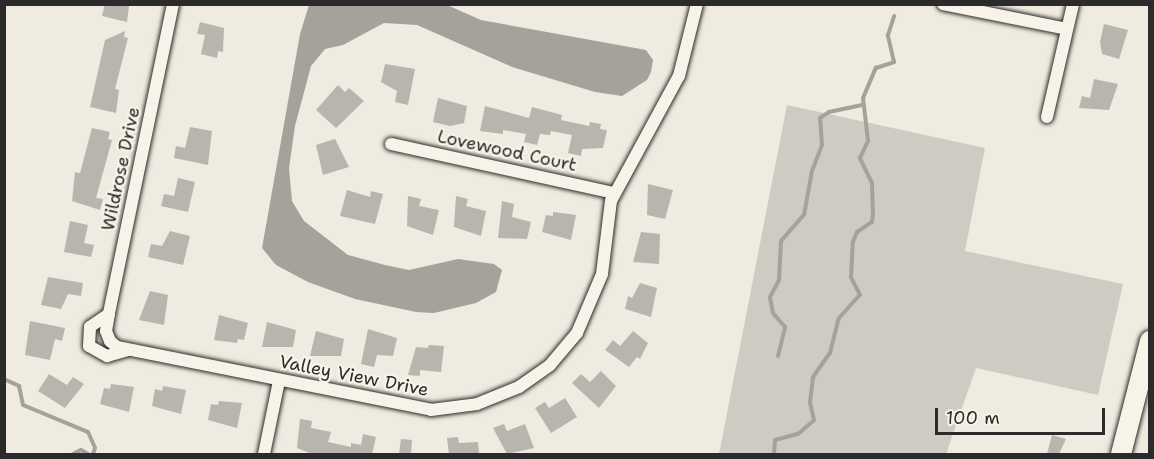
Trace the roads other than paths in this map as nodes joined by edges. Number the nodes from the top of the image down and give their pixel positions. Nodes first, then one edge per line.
1 (174, 4) edge
2 (696, 4) edge
3 (944, 4) edge
4 (1073, 4) edge
5 (1067, 29) junction
6 (1047, 117) dead end
7 (391, 144) dead end
8 (614, 193) junction
9 (109, 315) junction
10 (110, 341) joint
11 (1149, 341) edge
12 (129, 350) junction
13 (279, 381) junction
14 (264, 454) edge
15 (1121, 454) edge

1 - 9 street, Wildrose Drive
2 - 8 street, Valley View Drive
3 - 5 street
4 - 5 street
5 - 6 street
7 - 8 street, Lovewood Court
8 - 13 street, Valley View Drive
9 - 10 street, Wildrose Drive
9 - 12 street
10 - 12 street, Valley View Drive
11 - 15 main road
12 - 13 street, Valley View Drive
13 - 14 street

